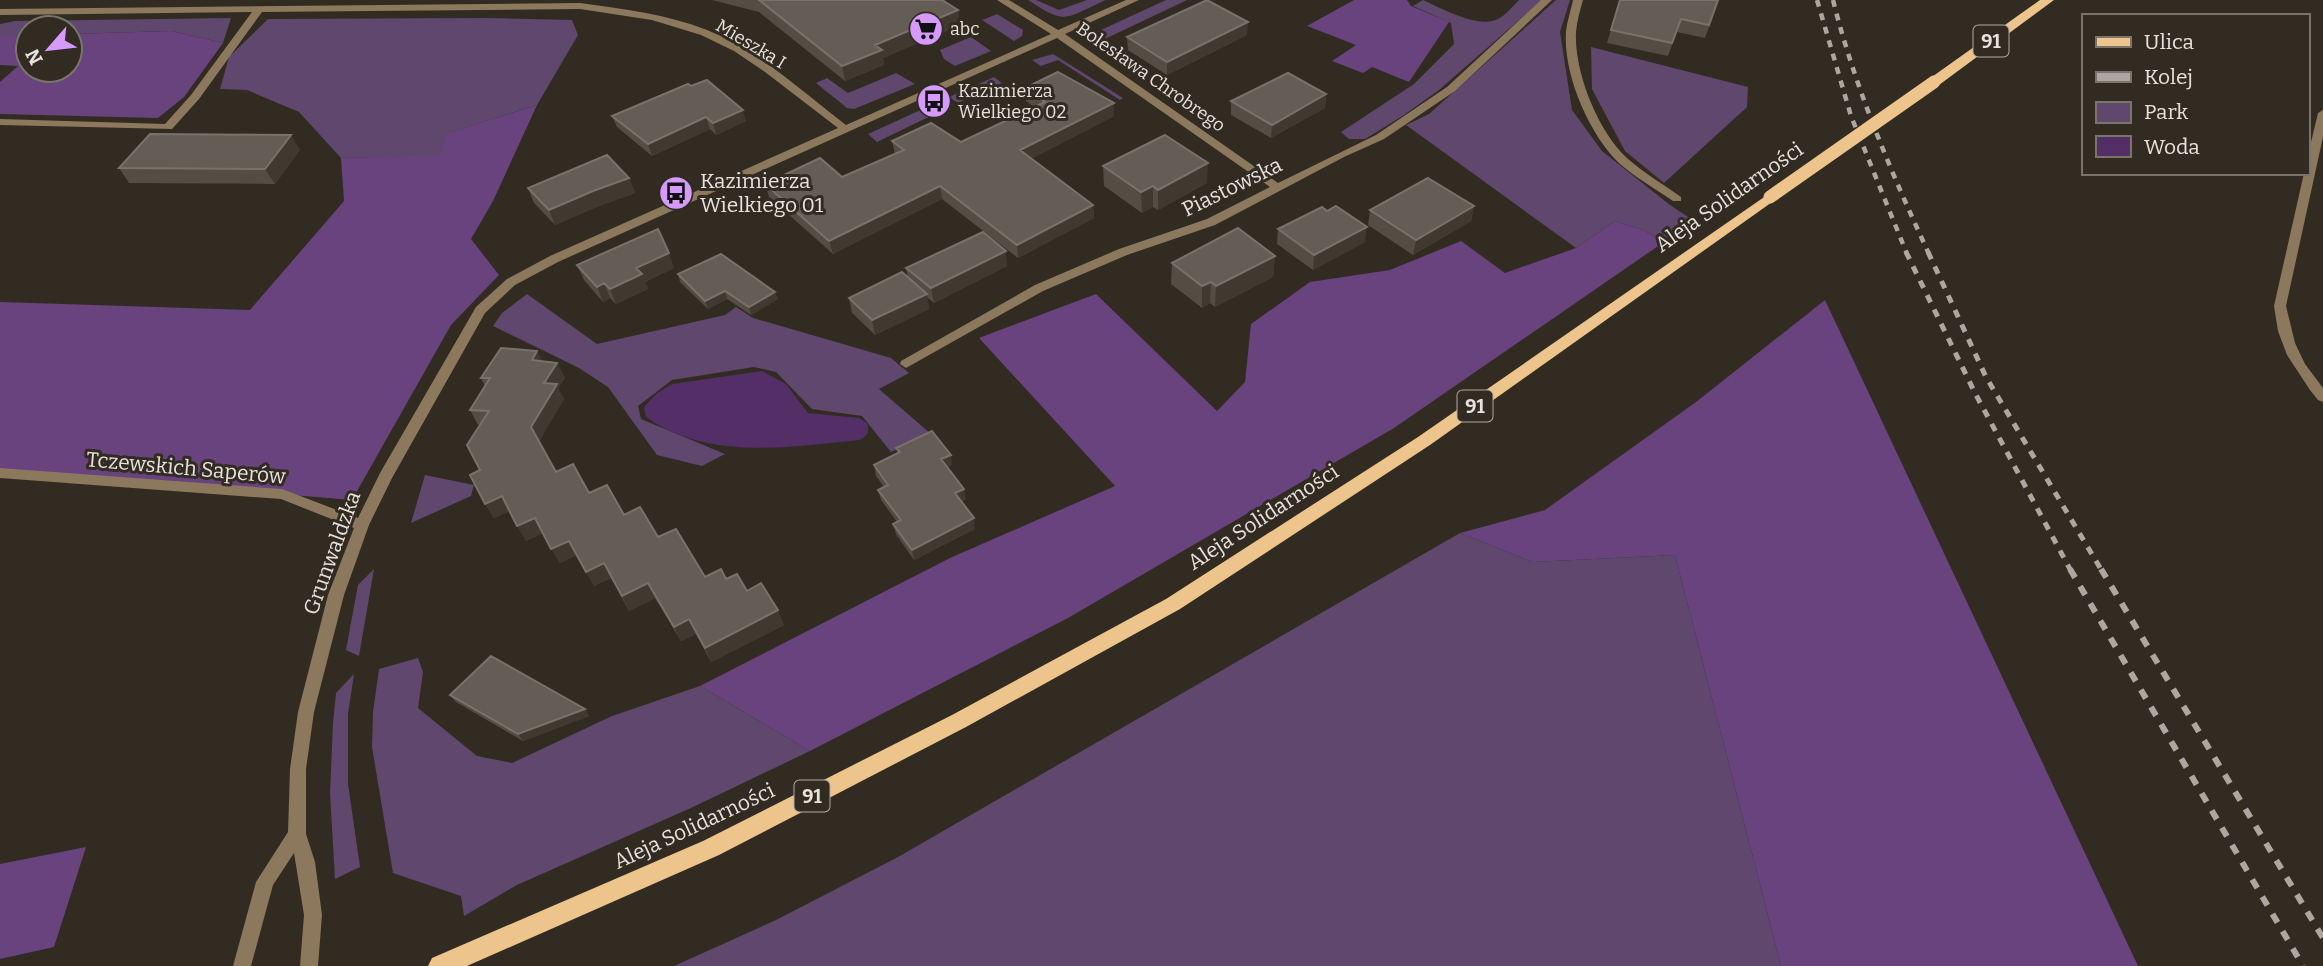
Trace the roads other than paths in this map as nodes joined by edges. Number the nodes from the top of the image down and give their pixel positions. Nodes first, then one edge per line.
1 (1002, 0) edge
2 (1133, 0) edge
3 (1548, 0) edge
4 (1578, 0) edge
5 (2048, 0) edge
6 (259, 9) junction
7 (0, 12) edge
8 (1058, 34) junction
9 (2323, 113) edge
10 (0, 122) edge
11 (844, 128) junction
12 (1277, 187) junction
13 (1677, 199) dead end
14 (906, 364) dead end
15 (2323, 397) edge
16 (0, 473) edge
17 (362, 525) junction
18 (297, 834) junction
19 (242, 966) edge
20 (309, 966) edge
21 (440, 966) edge

1 - 8 street, Bolesława Chrobrego
2 - 8 street, Grunwaldzka
3 - 12 street, Piastowska
4 - 13 street
5 - 21 main road, Aleja Solidarności / 91, bridge
6 - 7 street, Mieszka I
6 - 10 street
6 - 11 street, Mieszka I
8 - 11 street, Grunwaldzka
8 - 12 street, Bolesława Chrobrego
9 - 15 street
11 - 17 street, Grunwaldzka
12 - 14 street, Piastowska
16 - 17 street, Tczewskich Saperów
17 - 18 street, Grunwaldzka
18 - 19 street
18 - 20 street, Grunwaldzka

